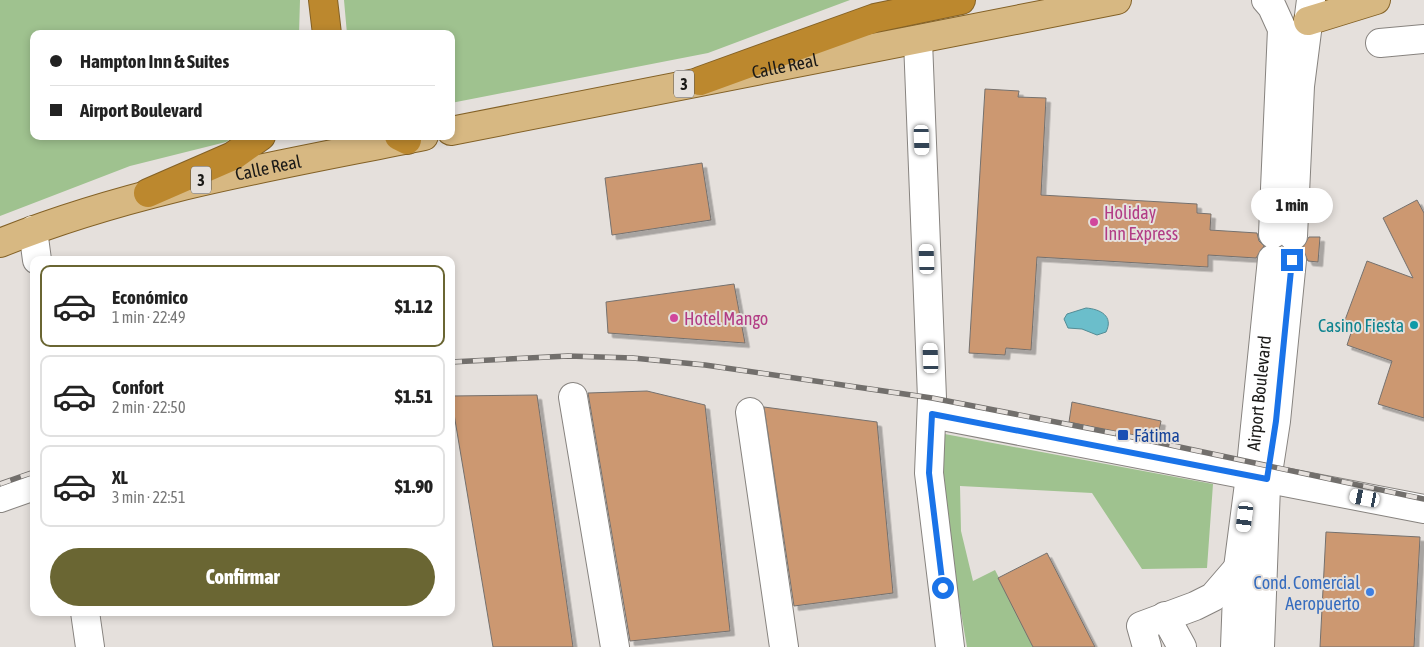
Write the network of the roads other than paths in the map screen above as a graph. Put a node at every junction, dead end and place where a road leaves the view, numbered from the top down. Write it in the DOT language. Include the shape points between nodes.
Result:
graph roads {
  1 [pos="961,0"];
  2 [pos="1118,0"];
  3 [pos="1266,0"];
  4 [pos="1376,0"];
  5 [pos="1309,10"];
  6 [pos="1424,39"];
  7 [pos="918,41"];
  8 [pos="1380,43"];
  9 [pos="700,81"];
  10 [pos="1289,86"];
  11 [pos="455,130"];
  12 [pos="255,140"];
  13 [pos="395,140"];
  14 [pos="148,193"];
  15 [pos="33,230"];
  16 [pos="0,243"];
  17 [pos="36,256"];
  18 [pos="573,396"];
  19 [pos="750,412"];
  20 [pos="932,414"];
  21 [pos="1259,478"];
  22 [pos="30,487"];
  23 [pos="0,498"];
  24 [pos="1424,510"];
  25 [pos="1238,568"];
  26 [pos="86,616"];
  27 [pos="1165,616"];
  28 [pos="946,646"];
  29 [pos="90,647"];
  30 [pos="615,647"];
  31 [pos="784,647"];
  32 [pos="1147,647"];
  33 [pos="1182,647"];
  34 [pos="1235,647"];
  35 [pos="1260,647"];
  1 -- 9 [label="highway" via="874,18"];
  2 -- 7 [label="main road, Calle Real / 3"];
  3 -- 10 [label="street, Airport Boulevard" via="1282,29"];
  4 -- 5 [label="main road"];
  5 -- 10 [label="street, Airport Boulevard"];
  6 -- 8 [label="street"];
  7 -- 9 [label="main road, Calle Real / 3"];
  7 -- 20 [label="street"];
  9 -- 11 [label="main road, Calle Real / 3"];
  10 -- 21 [label="street, Airport Boulevard" via="1276,421"];
  12 -- 14 [label="highway" via="233,156"];
  13 -- 14 [label="main road, Calle Real / 3"];
  14 -- 15 [label="main road, Calle Real / 3"];
  15 -- 16 [label="main road, Calle Real / 3"];
  15 -- 17 [label="street"];
  18 -- 30 [label="street"];
  19 -- 31 [label="street"];
  20 -- 21 [label="street"];
  20 -- 28 [label="street" via="929,473"];
  21 -- 24 [label="street"];
  21 -- 25 [label="street, Airport Boulevard"];
  21 -- 35 [label="street, Airport Boulevard"];
  22 -- 23 [label="street"];
  25 -- 27 [label="street" via="1212,597"];
  25 -- 34 [label="street, Airport Boulevard"];
  26 -- 29 [label="street"];
  27 -- 32 [label="street" via="1141,626"];
  27 -- 33 [label="street"];
}
